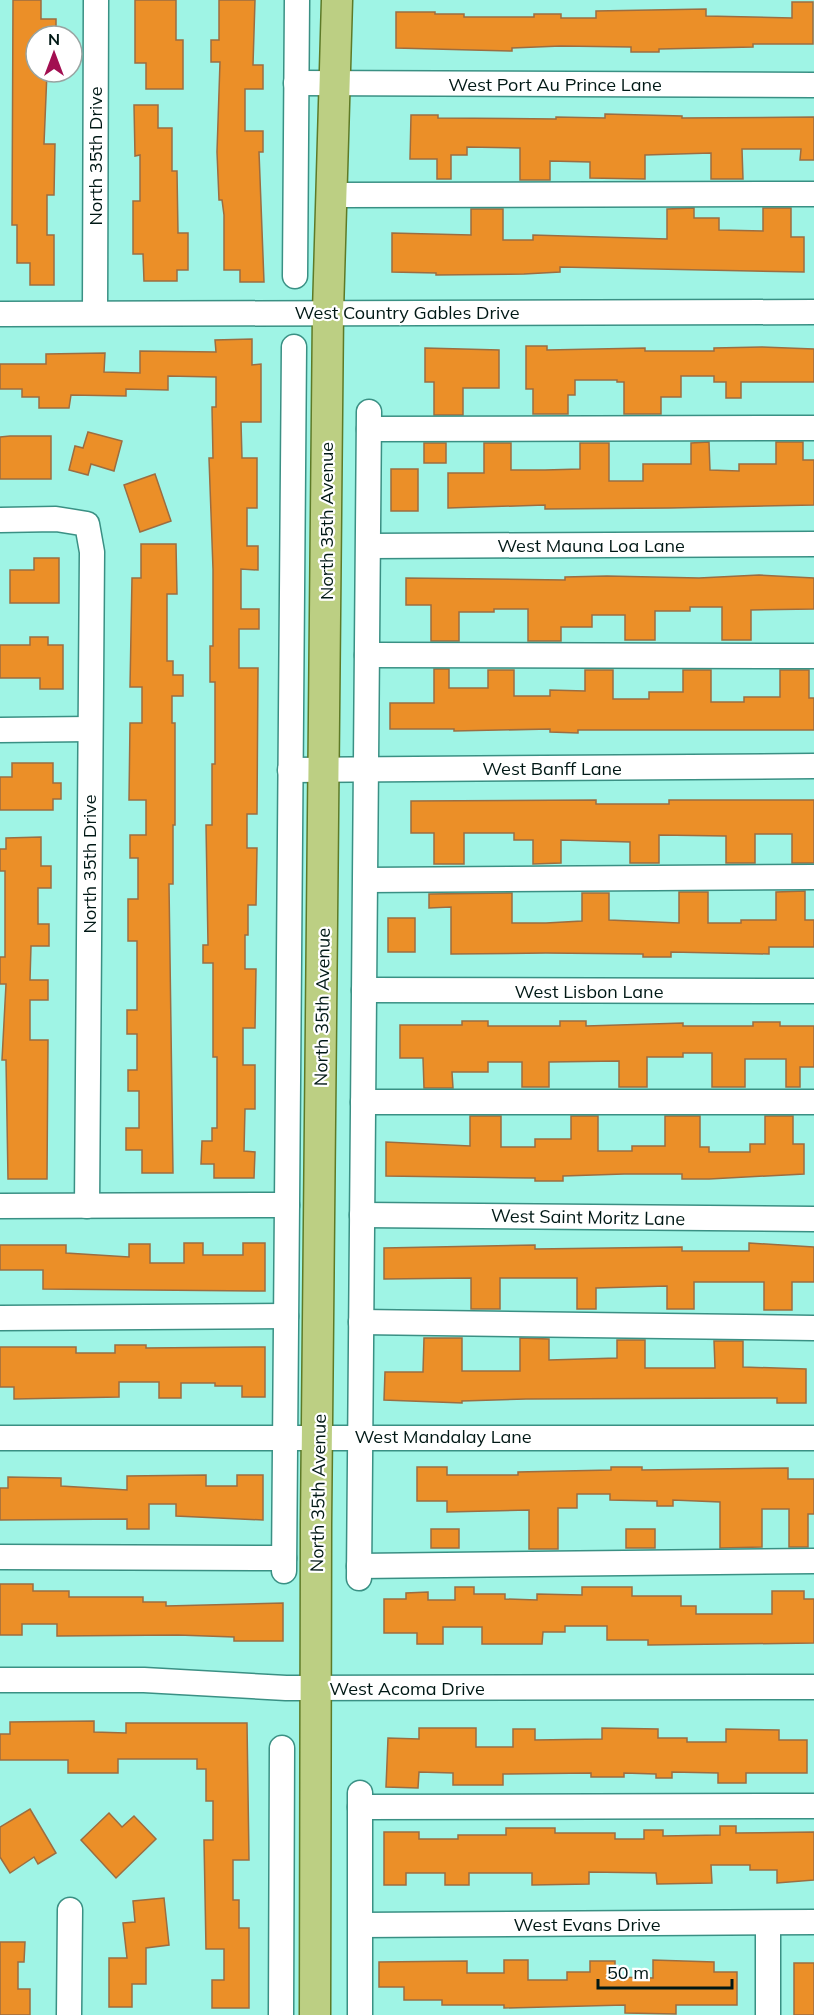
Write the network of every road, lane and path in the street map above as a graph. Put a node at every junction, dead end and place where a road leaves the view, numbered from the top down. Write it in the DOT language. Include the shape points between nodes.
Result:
graph roads {
  1 [pos="96,0"];
  2 [pos="297,0"];
  3 [pos="337,0"];
  4 [pos="296,83"];
  5 [pos="335,84"];
  6 [pos="814,85"];
  7 [pos="814,194"];
  8 [pos="330,195"];
  9 [pos="295,276"];
  10 [pos="94,312"];
  11 [pos="328,312"];
  12 [pos="814,312"];
  13 [pos="0,314"];
  14 [pos="294,347"];
  15 [pos="814,428"];
  16 [pos="0,520"];
  17 [pos="814,544"];
  18 [pos="369,546"];
  19 [pos="367,656"];
  20 [pos="814,656"];
  21 [pos="90,729"];
  22 [pos="0,730"];
  23 [pos="814,766"];
  24 [pos="368,769"];
  25 [pos="290,770"];
  26 [pos="325,770"];
  27 [pos="814,877"];
  28 [pos="366,880"];
  29 [pos="364,990"];
  30 [pos="814,991"];
  31 [pos="363,1102"];
  32 [pos="814,1102"];
  33 [pos="287,1205"];
  34 [pos="0,1206"];
  35 [pos="87,1206"];
  36 [pos="362,1215"];
  37 [pos="814,1219"];
  38 [pos="286,1316"];
  39 [pos="0,1318"];
  40 [pos="361,1322"];
  41 [pos="814,1328"];
  42 [pos="285,1436"];
  43 [pos="318,1436"];
  44 [pos="361,1436"];
  45 [pos="0,1438"];
  46 [pos="814,1438"];
  47 [pos="0,1557"];
  48 [pos="814,1560"];
  49 [pos="0,1680"];
  50 [pos="814,1687"];
  51 [pos="317,1688"];
  52 [pos="282,1748"];
  53 [pos="814,1806"];
  54 [pos="70,1910"];
  55 [pos="814,1922"];
  56 [pos="768,1923"];
  57 [pos="361,1925"];
  58 [pos="69,2015"];
  59 [pos="280,2015"];
  60 [pos="315,2015"];
  61 [pos="360,2015"];
  62 [pos="768,2015"];
  1 -- 10 [label="street, North 35th Drive"];
  2 -- 4 [label="street"];
  3 -- 5 [label="main road, North 35th Avenue"];
  4 -- 5 [label="street, West Port Au Prince Lane"];
  4 -- 9 [label="street"];
  5 -- 6 [label="street, West Port Au Prince Lane"];
  5 -- 8 [label="main road, North 35th Avenue"];
  7 -- 8 [label="street"];
  8 -- 11 [label="main road, North 35th Avenue"];
  10 -- 11 [label="street, West Country Gables Drive"];
  10 -- 13 [label="street, West Country Gables Drive"];
  11 -- 12 [label="street, West Country Gables Drive"];
  11 -- 26 [label="main road, North 35th Avenue"];
  14 -- 25 [label="street, North 35th Avenue"];
  15 -- 18 [label="street" via="369,421"];
  16 -- 21 [label="street, North 35th Drive" via="57,519 87,524 92,552"];
  17 -- 18 [label="street, West Mauna Loa Lane"];
  18 -- 19 [label="street"];
  19 -- 20 [label="street"];
  19 -- 24 [label="street"];
  21 -- 22 [label="street"];
  21 -- 35 [label="street, North 35th Drive"];
  23 -- 24 [label="street, West Banff Lane"];
  24 -- 26 [label="street, West Banff Lane"];
  24 -- 28 [label="street"];
  25 -- 26 [label="street, West Banff Lane"];
  25 -- 33 [label="street, North 35th Avenue"];
  26 -- 43 [label="main road, North 35th Avenue"];
  27 -- 28 [label="street"];
  28 -- 29 [label="street"];
  29 -- 30 [label="street, West Lisbon Lane"];
  29 -- 31 [label="street"];
  31 -- 32 [label="street"];
  31 -- 36 [label="street"];
  33 -- 35 [label="street"];
  33 -- 38 [label="street, North 35th Avenue"];
  34 -- 35 [label="street"];
  36 -- 37 [label="street, West Saint Moritz Lane"];
  36 -- 40 [label="street"];
  38 -- 39 [label="street"];
  38 -- 42 [label="street, North 35th Avenue"];
  40 -- 41 [label="street"];
  40 -- 44 [label="street"];
  42 -- 43 [label="street, West Mandalay Lane"];
  42 -- 45 [label="street, West Mandalay Lane"];
  42 -- 47 [label="street, North 35th Avenue" via="284,1564"];
  43 -- 44 [label="street, West Mandalay Lane"];
  43 -- 51 [label="main road, North 35th Avenue"];
  44 -- 46 [label="street, West Mandalay Lane"];
  44 -- 48 [label="street" via="359,1572"];
  49 -- 51 [label="street, West Acoma Drive" via="144,1680"];
  50 -- 51 [label="street, West Acoma Drive"];
  51 -- 60 [label="main road, North 35th Avenue"];
  52 -- 59 [label="street"];
  53 -- 57 [label="street" via="360,1800"];
  54 -- 58 [label="street"];
  55 -- 56 [label="street, West Evans Drive"];
  56 -- 57 [label="street, West Evans Drive"];
  56 -- 62 [label="street"];
  57 -- 61 [label="street"];
}
